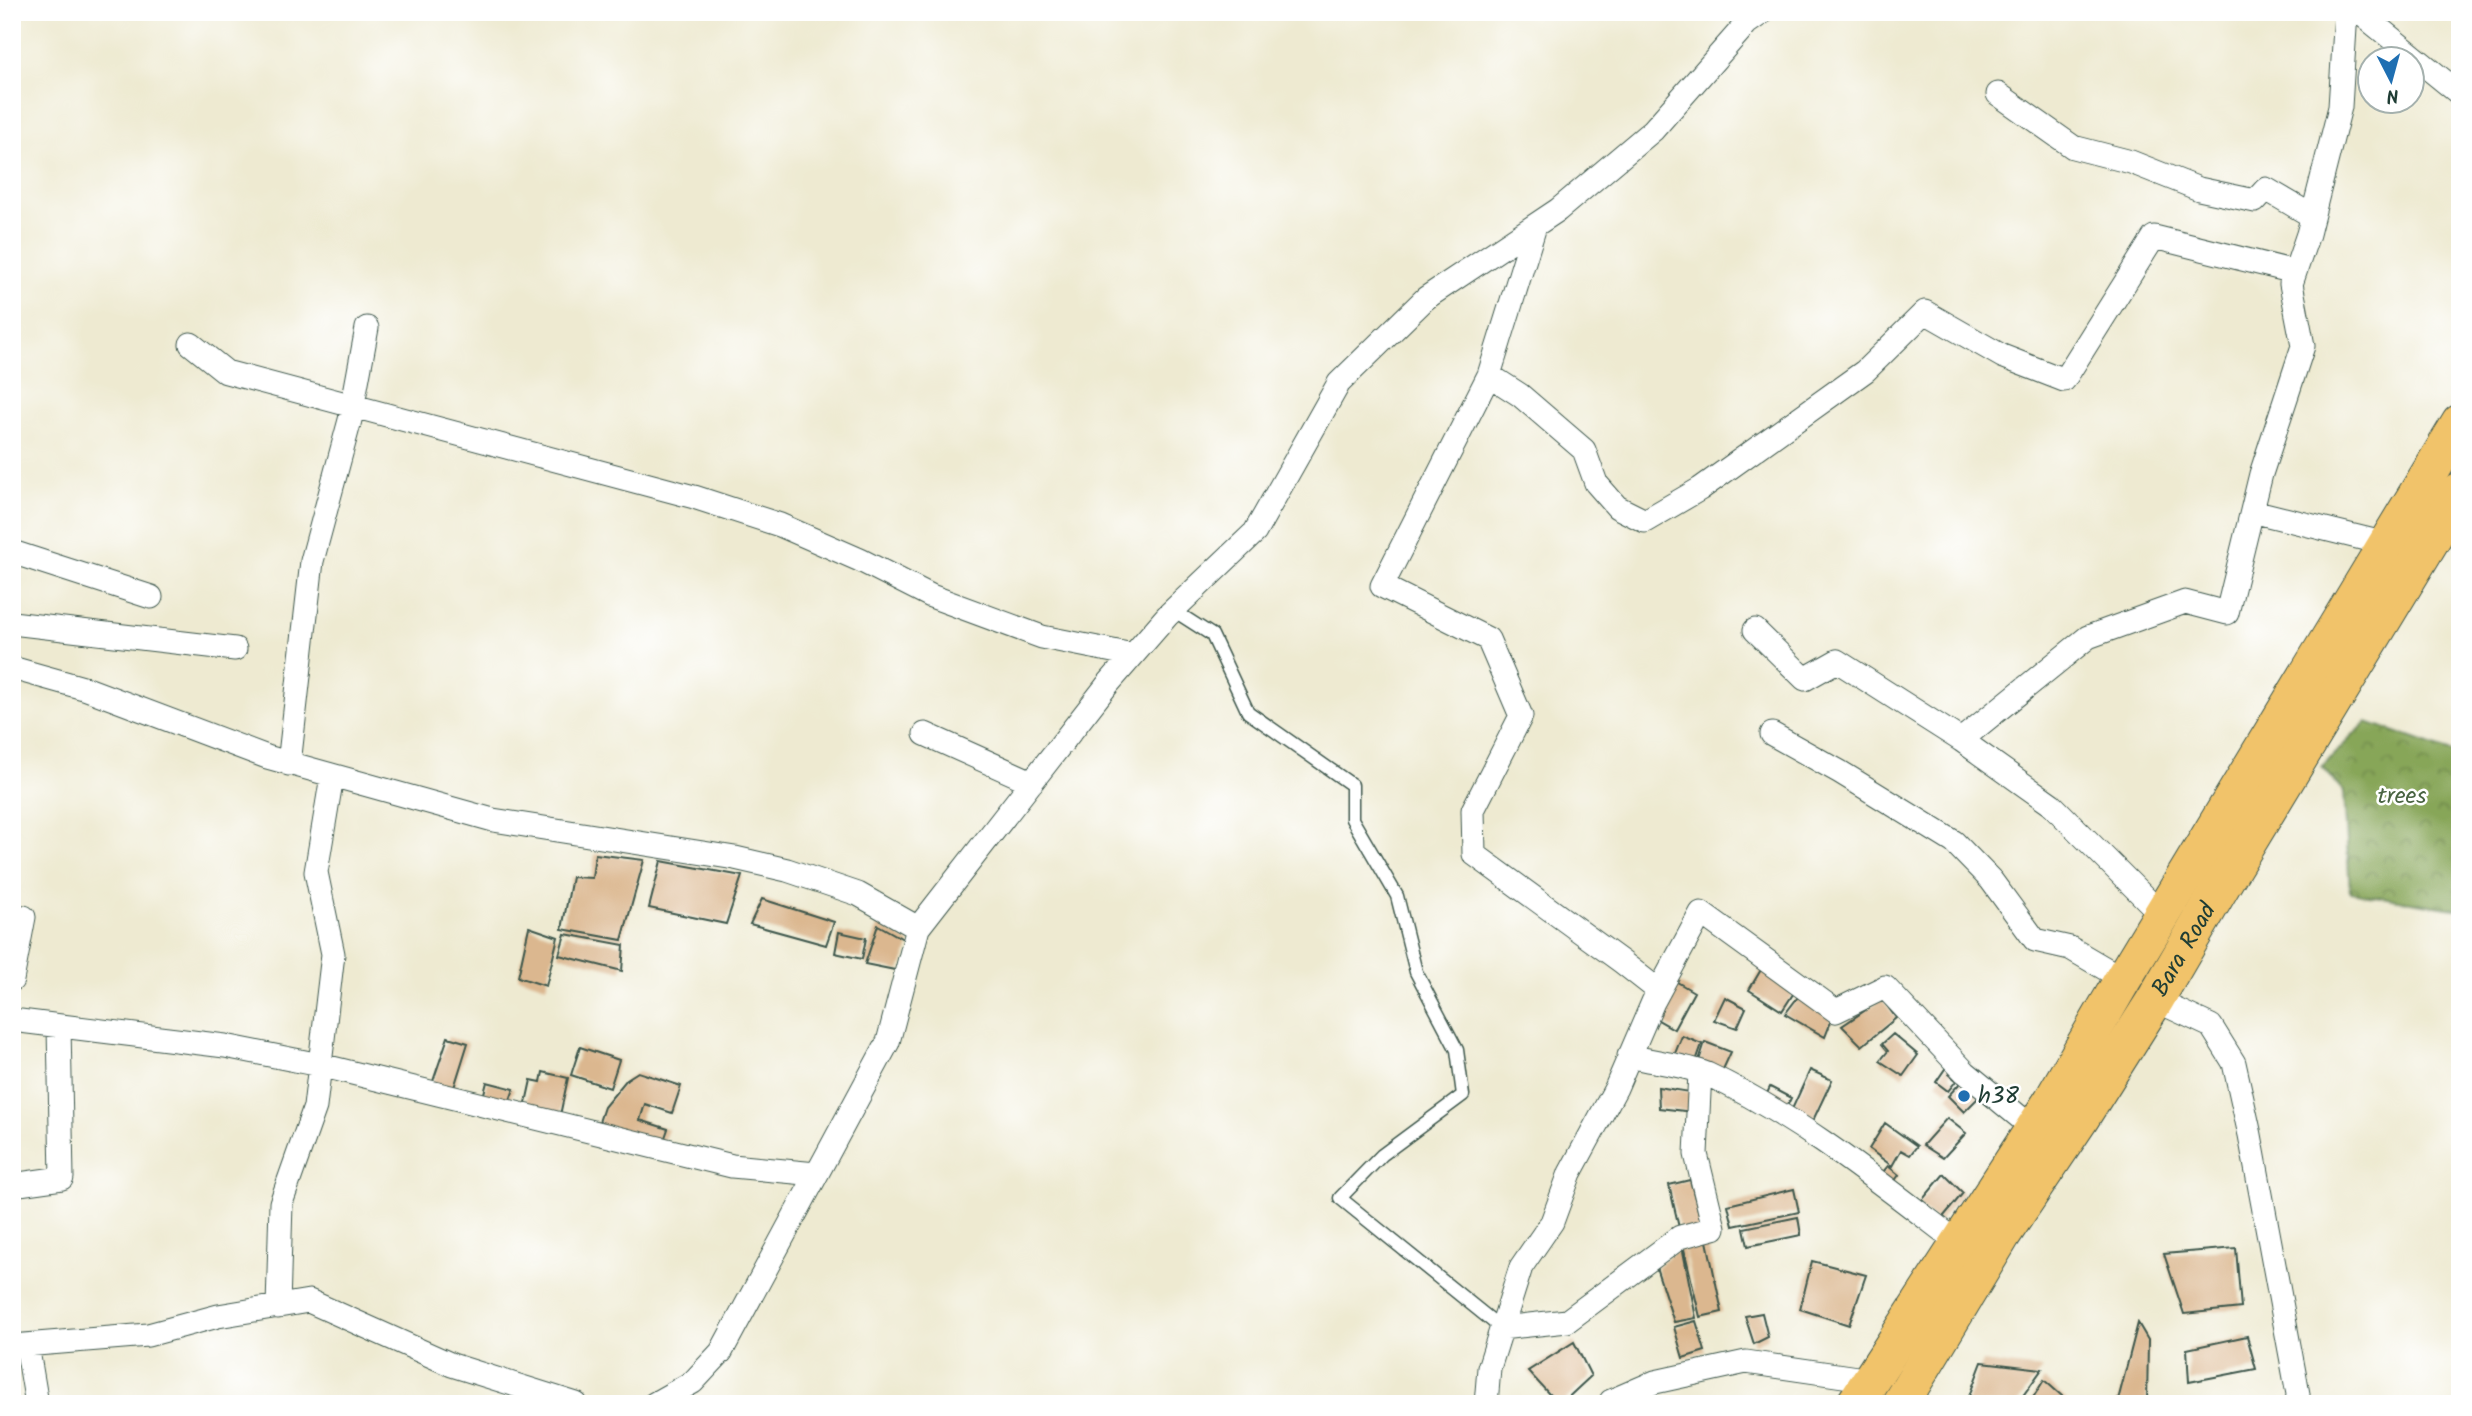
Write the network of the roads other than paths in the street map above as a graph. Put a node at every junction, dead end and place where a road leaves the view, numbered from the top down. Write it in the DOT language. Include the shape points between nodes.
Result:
graph roads {
  1 [pos="1763,12"];
  2 [pos="2346,12"];
  3 [pos="2359,12"];
  4 [pos="1998,94"];
  5 [pos="2460,94"];
  6 [pos="2312,216"];
  7 [pos="1535,226"];
  8 [pos="2295,272"];
  9 [pos="367,328"];
  10 [pos="191,344"];
  11 [pos="1489,375"];
  12 [pos="352,407"];
  13 [pos="2460,423"];
  14 [pos="2460,492"];
  15 [pos="2252,511"];
  16 [pos="2386,544"];
  17 [pos="12,552"];
  18 [pos="150,597"];
  19 [pos="1173,610"];
  20 [pos="12,623"];
  21 [pos="1755,630"];
  22 [pos="235,649"];
  23 [pos="1133,655"];
  24 [pos="12,668"];
  25 [pos="925,734"];
  26 [pos="1772,734"];
  27 [pos="1961,740"];
  28 [pos="289,764"];
  29 [pos="332,776"];
  30 [pos="1032,782"];
  31 [pos="12,915"];
  32 [pos="2162,915"];
  33 [pos="918,928"];
  34 [pos="2123,979"];
  35 [pos="12,981"];
  36 [pos="1659,991"];
  37 [pos="2155,1000"];
  38 [pos="12,1020"];
  39 [pos="59,1027"];
  40 [pos="1629,1056"];
  41 [pos="320,1065"];
  42 [pos="1700,1072"];
  43 [pos="2034,1129"];
  44 [pos="816,1174"];
  45 [pos="12,1185"];
  46 [pos="1960,1244"];
  47 [pos="278,1307"];
  48 [pos="1501,1328"];
  49 [pos="20,1345"];
  50 [pos="1863,1392"];
  51 [pos="685,1395"];
  52 [pos="1611,1401"];
  53 [pos="37,1404"];
  54 [pos="576,1404"];
  55 [pos="654,1404"];
  56 [pos="1486,1404"];
  57 [pos="1900,1404"];
  58 [pos="2297,1404"];
  1 -- 7 [label="street" via="1747,23 1653,130"];
  2 -- 6 [label="street" via="2340,107"];
  3 -- 5 [label="street"];
  4 -- 6 [label="street" via="2073,147 2132,162 2199,189 2255,201 2266,188"];
  6 -- 8 [label="street"];
  7 -- 11 [label="street"];
  7 -- 19 [label="street" via="1426,298 1339,383 1255,531"];
  8 -- 11 [label="street" via="2154,237 2064,380 2001,356 1925,312 1865,371 1700,489 1645,521 1617,507 1596,483 1584,450"];
  8 -- 15 [label="street" via="2291,284 2303,346"];
  9 -- 12 [label="street"];
  10 -- 12 [label="street" via="226,372"];
  11 -- 36 [label="street" via="1382,586 1488,639 1521,716 1473,810 1474,854"];
  12 -- 23 [label="street" via="694,497 780,525 932,596 1042,637"];
  12 -- 28 [label="street" via="312,561"];
  13 -- 16 [label="main road"];
  14 -- 37 [label="main road, Bara Road"];
  15 -- 16 [label="street"];
  15 -- 27 [label="street" via="2227,613 2185,602 2088,637"];
  16 -- 32 [label="main road"];
  17 -- 18 [label="street"];
  19 -- 23 [label="street"];
  19 -- 48 [label="lane" via="1212,635 1248,712 1352,785 1352,819 1397,896 1416,972 1457,1050 1463,1095 1382,1155 1339,1198"];
  20 -- 22 [label="street"];
  21 -- 27 [label="street" via="1805,679 1837,661"];
  23 -- 30 [label="street"];
  24 -- 28 [label="street" via="87,689"];
  25 -- 30 [label="street"];
  26 -- 34 [label="street" via="1954,842 1992,880 2035,940 2070,948"];
  27 -- 32 [label="street" via="2050,804"];
  28 -- 29 [label="street"];
  29 -- 33 [label="street" via="493,820 788,870 858,894"];
  29 -- 41 [label="street" via="316,872 333,954"];
  30 -- 33 [label="street"];
  31 -- 35 [label="street" via="24,917"];
  32 -- 34 [label="main road"];
  33 -- 44 [label="street" via="888,1042"];
  34 -- 37 [label="main road"];
  34 -- 43 [label="main road"];
  36 -- 40 [label="street"];
  36 -- 43 [label="street" via="1701,913 1836,1011 1885,987 1965,1072"];
  37 -- 57 [label="main road, Bara Road" via="2002,1235"];
  37 -- 58 [label="street" via="2211,1026 2234,1063"];
  38 -- 39 [label="street"];
  39 -- 41 [label="street" via="225,1046"];
  39 -- 45 [label="street" via="62,1178"];
  40 -- 42 [label="street"];
  40 -- 48 [label="street" via="1570,1173 1552,1222 1521,1267"];
  41 -- 44 [label="street" via="732,1166"];
  41 -- 47 [label="street" via="315,1107 281,1203"];
  42 -- 46 [label="street" via="1772,1110 1858,1166"];
  42 -- 48 [label="street" via="1696,1154 1714,1228 1680,1237 1567,1321"];
  43 -- 46 [label="main road"];
  44 -- 51 [label="street" via="721,1352"];
  46 -- 50 [label="main road"];
  47 -- 49 [label="street" via="218,1316 148,1335"];
  47 -- 54 [label="street" via="309,1301 452,1365"];
  48 -- 56 [label="street" via="1489,1368"];
  49 -- 53 [label="street"];
  50 -- 52 [label="street" via="1746,1362 1655,1382"];
  51 -- 55 [label="street"];
}
